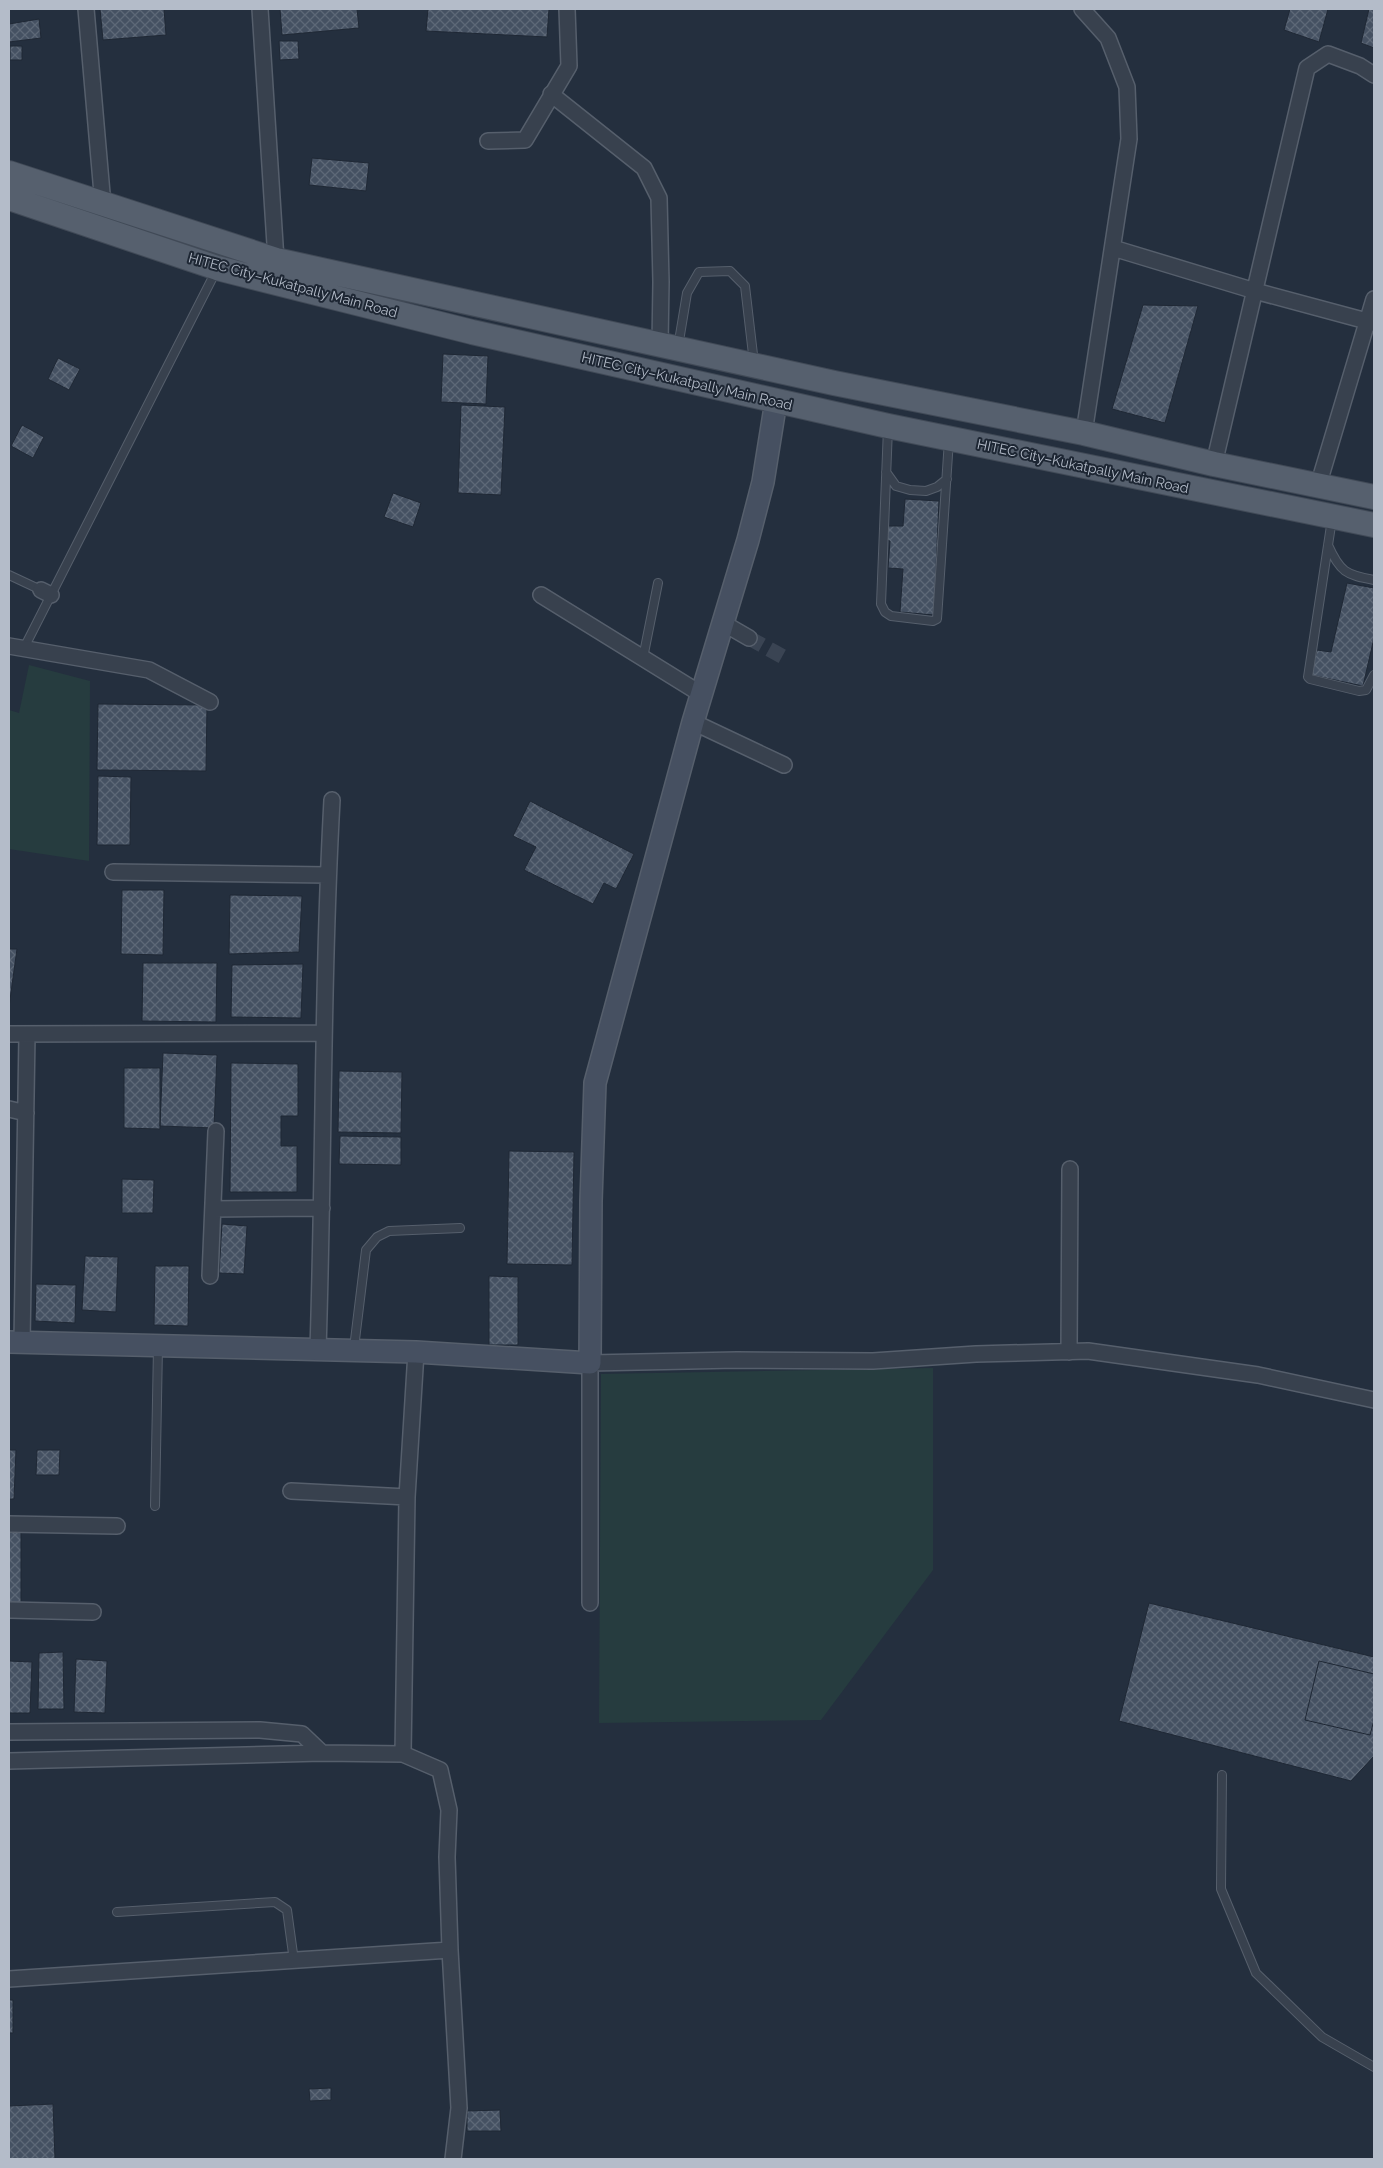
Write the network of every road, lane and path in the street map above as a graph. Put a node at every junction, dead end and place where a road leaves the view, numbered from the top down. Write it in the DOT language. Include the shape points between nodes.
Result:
graph roads {
  1 [pos="86,9"];
  2 [pos="260,9"];
  3 [pos="567,9"];
  4 [pos="1082,9"];
  5 [pos="1374,75"];
  6 [pos="552,94"];
  7 [pos="488,141"];
  8 [pos="9,173"];
  9 [pos="10,202"];
  10 [pos="103,205"];
  11 [pos="1113,248"];
  12 [pos="276,260"];
  13 [pos="218,268"];
  14 [pos="1255,291"];
  15 [pos="1374,299"];
  16 [pos="1371,322"];
  17 [pos="669,347"];
  18 [pos="754,366"];
  19 [pos="776,401"];
  20 [pos="888,426"];
  21 [pos="1084,433"];
  22 [pos="949,438"];
  23 [pos="1214,464"];
  24 [pos="886,472"];
  25 [pos="947,479"];
  26 [pos="1318,486"];
  27 [pos="1374,497"];
  28 [pos="1333,517"];
  29 [pos="1374,525"];
  30 [pos="1328,545"];
  31 [pos="9,575"];
  32 [pos="1374,580"];
  33 [pos="658,583"];
  34 [pos="46,593"];
  35 [pos="542,595"];
  36 [pos="723,623"];
  37 [pos="749,638"];
  38 [pos="16,647"];
  39 [pos="643,658"];
  40 [pos="1374,675"];
  41 [pos="701,694"];
  42 [pos="210,702"];
  43 [pos="693,722"];
  44 [pos="784,765"];
  45 [pos="332,800"];
  46 [pos="113,872"];
  47 [pos="328,875"];
  48 [pos="323,1033"];
  49 [pos="9,1034"];
  50 [pos="27,1035"];
  51 [pos="9,1109"];
  52 [pos="26,1113"];
  53 [pos="216,1131"];
  54 [pos="1070,1169"];
  55 [pos="322,1208"];
  56 [pos="213,1209"];
  57 [pos="460,1228"];
  58 [pos="210,1276"];
  59 [pos="15,1342"];
  60 [pos="158,1346"];
  61 [pos="318,1349"];
  62 [pos="354,1350"];
  63 [pos="416,1352"];
  64 [pos="1069,1352"];
  65 [pos="590,1363"];
  66 [pos="1374,1400"];
  67 [pos="291,1491"];
  68 [pos="406,1497"];
  69 [pos="155,1506"];
  70 [pos="9,1524"];
  71 [pos="117,1526"];
  72 [pos="590,1604"];
  73 [pos="9,1610"];
  74 [pos="92,1612"];
  75 [pos="9,1732"];
  76 [pos="322,1753"];
  77 [pos="403,1754"];
  78 [pos="9,1761"];
  79 [pos="1222,1774"];
  80 [pos="117,1912"];
  81 [pos="450,1950"];
  82 [pos="294,1961"];
  83 [pos="9,1979"];
  84 [pos="1374,2067"];
  85 [pos="453,2159"];
  1 -- 10 [label="street"];
  2 -- 12 [label="street"];
  3 -- 6 [label="street" via="569,66"];
  4 -- 11 [label="street" via="1108,38 1126,88 1129,139"];
  5 -- 14 [label="street" via="1328,54 1307,68"];
  6 -- 7 [label="street" via="525,140"];
  6 -- 17 [label="street" via="644,168 659,198 661,282"];
  8 -- 10 [label="main road, HITEC City–Kukatpally Main Road"];
  9 -- 13 [label="main road, HITEC City–Kukatpally Main Road"];
  10 -- 12 [label="main road, HITEC City–Kukatpally Main Road"];
  11 -- 14 [label="street"];
  11 -- 21 [label="street"];
  12 -- 17 [label="main road, HITEC City–Kukatpally Main Road"];
  13 -- 19 [label="main road, HITEC City–Kukatpally Main Road" via="472,332"];
  13 -- 34 [label="lane"];
  14 -- 16 [label="street"];
  14 -- 23 [label="street"];
  15 -- 16 [label="street"];
  16 -- 26 [label="street"];
  17 -- 18 [label="main road, HITEC City–Kukatpally Main Road"];
  17 -- 18 [label="lane" via="687,293 699,272 730,270 746,286"];
  18 -- 21 [label="main road, HITEC City–Kukatpally Main Road"];
  19 -- 20 [label="main road, HITEC City–Kukatpally Main Road"];
  19 -- 36 [label="street" via="763,482"];
  20 -- 22 [label="main road, HITEC City–Kukatpally Main Road"];
  20 -- 24 [label="lane"];
  21 -- 23 [label="main road, HITEC City–Kukatpally Main Road"];
  22 -- 25 [label="lane"];
  22 -- 28 [label="main road, HITEC City–Kukatpally Main Road"];
  23 -- 26 [label="main road, HITEC City–Kukatpally Main Road"];
  24 -- 25 [label="lane" via="896,486 910,490 932,489"];
  24 -- 25 [label="lane" via="881,604 891,616 933,621 939,612"];
  26 -- 27 [label="main road, HITEC City–Kukatpally Main Road"];
  28 -- 29 [label="main road, HITEC City–Kukatpally Main Road"];
  28 -- 30 [label="lane"];
  30 -- 32 [label="lane" via="1337,564 1352,576"];
  30 -- 40 [label="lane" via="1308,676 1359,691 1366,690"];
  31 -- 34 [label="lane"];
  33 -- 39 [label="lane"];
  34 -- 38 [label="lane"];
  35 -- 39 [label="street"];
  36 -- 37 [label="street"];
  36 -- 41 [label="street"];
  38 -- 42 [label="street" via="148,670"];
  39 -- 41 [label="street"];
  41 -- 43 [label="street"];
  43 -- 44 [label="street"];
  43 -- 65 [label="street" via="595,1083"];
  45 -- 47 [label="street"];
  46 -- 47 [label="street"];
  47 -- 48 [label="street"];
  48 -- 50 [label="street"];
  48 -- 55 [label="street"];
  49 -- 50 [label="street"];
  50 -- 52 [label="street"];
  51 -- 52 [label="street"];
  52 -- 59 [label="street"];
  53 -- 56 [label="street"];
  54 -- 64 [label="street"];
  55 -- 56 [label="street"];
  55 -- 61 [label="street"];
  56 -- 58 [label="street"];
  57 -- 62 [label="lane" via="388,1230 377,1237 366,1250"];
  59 -- 60 [label="street"];
  60 -- 61 [label="street"];
  60 -- 69 [label="lane"];
  61 -- 62 [label="street"];
  62 -- 63 [label="street"];
  63 -- 65 [label="street"];
  63 -- 68 [label="street"];
  64 -- 65 [label="street" via="873,1361"];
  64 -- 66 [label="street" via="1088,1351 1258,1375"];
  65 -- 72 [label="street"];
  67 -- 68 [label="street"];
  68 -- 77 [label="street"];
  70 -- 71 [label="street"];
  73 -- 74 [label="street"];
  75 -- 76 [label="street" via="260,1730 302,1734"];
  76 -- 77 [label="street"];
  76 -- 78 [label="street"];
  77 -- 81 [label="street" via="440,1770 448,1810"];
  79 -- 84 [label="lane" via="1221,1889 1256,1973 1322,2037"];
  80 -- 82 [label="lane" via="275,1902 287,1910"];
  81 -- 82 [label="street"];
  81 -- 85 [label="street" via="459,2108"];
  82 -- 83 [label="street"];
}
